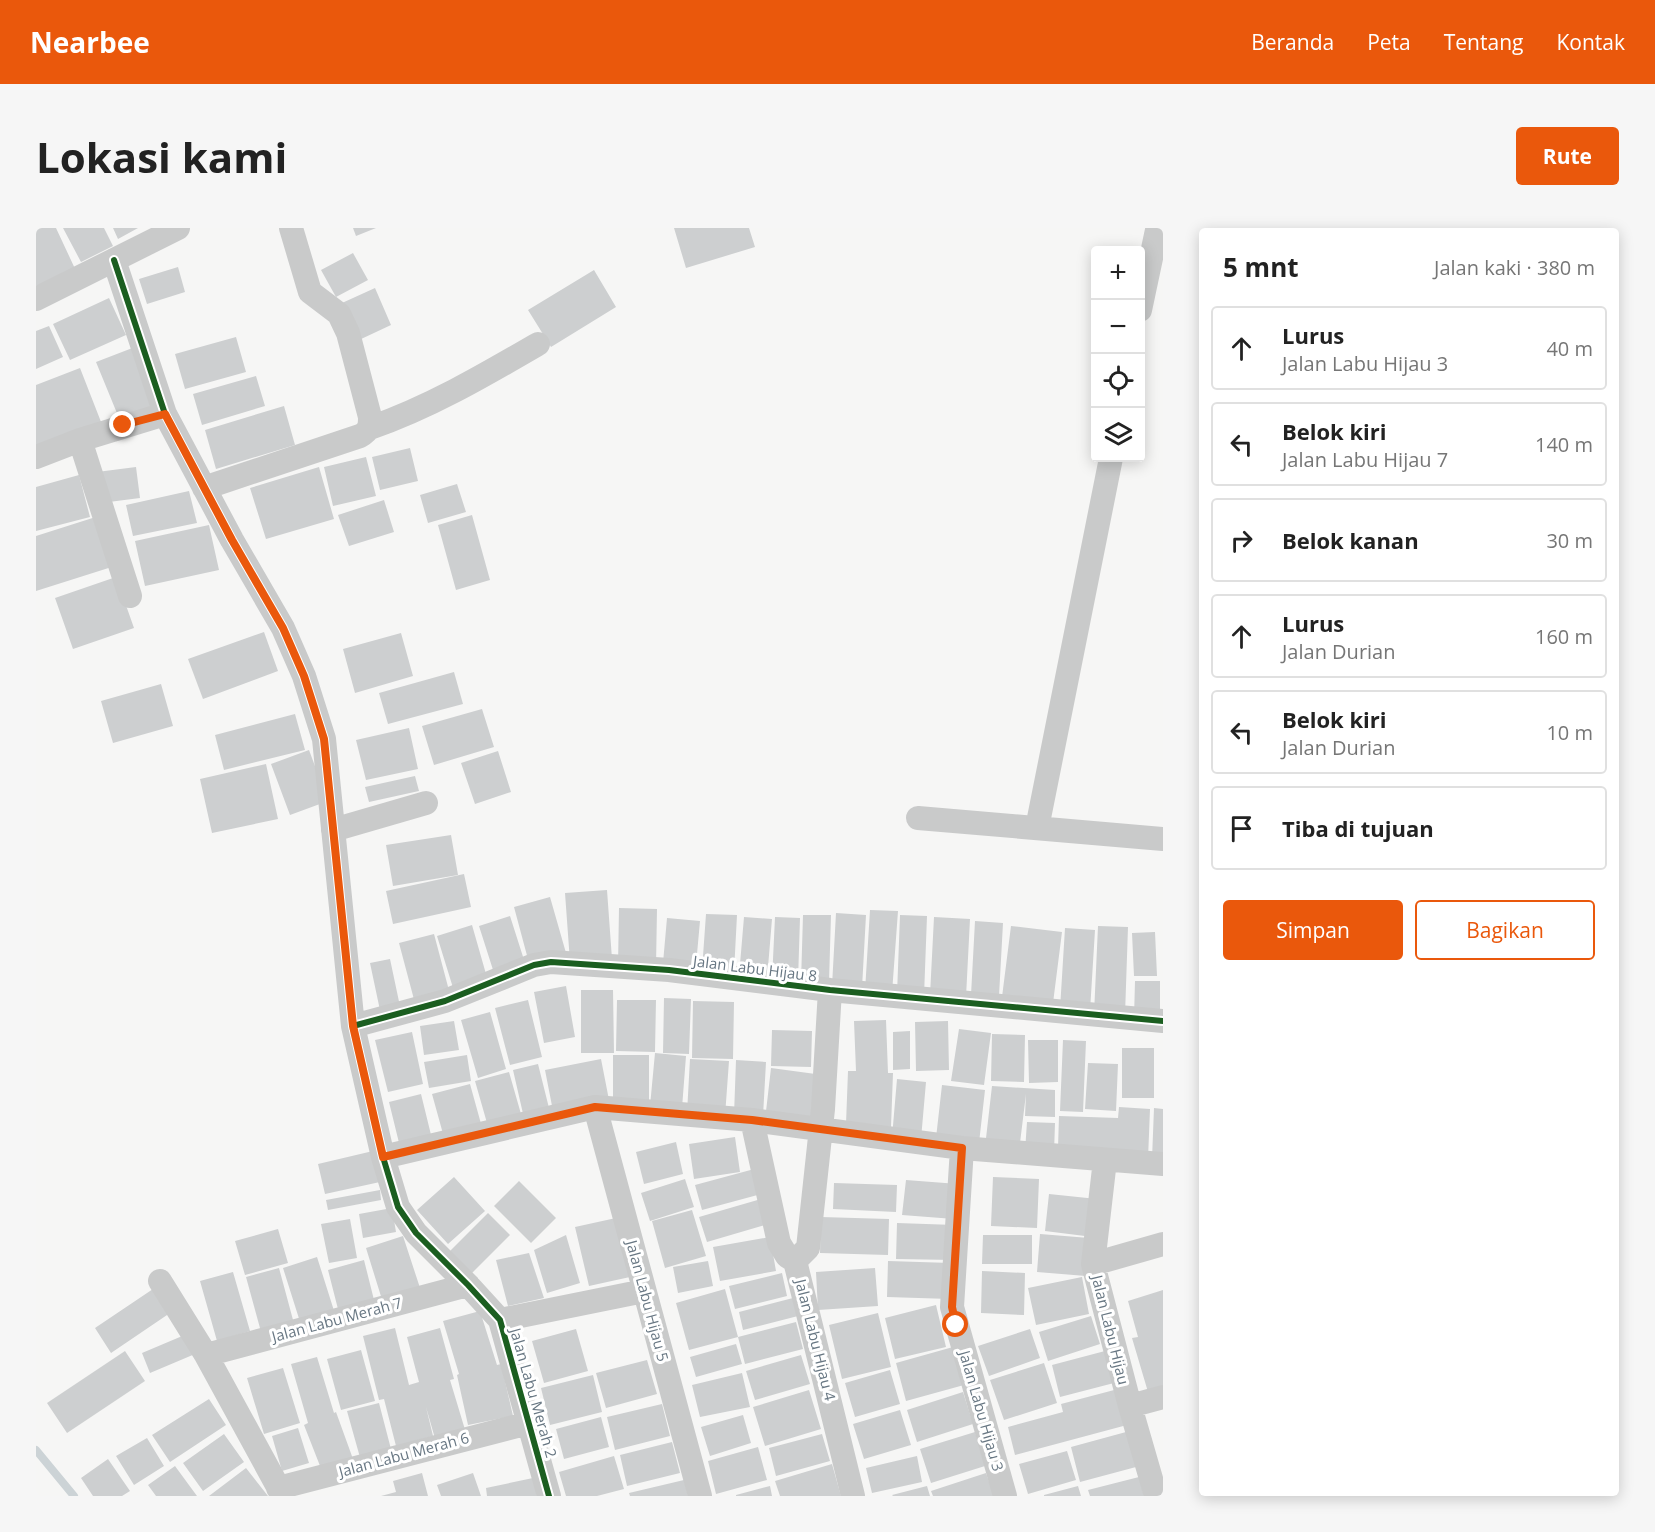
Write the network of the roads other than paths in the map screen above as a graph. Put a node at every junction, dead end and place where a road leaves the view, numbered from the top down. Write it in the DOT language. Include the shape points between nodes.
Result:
graph roads {
  1 [pos="178,228"];
  2 [pos="291,228"];
  3 [pos="1163,231"];
  4 [pos="114,260"];
  5 [pos="36,299"];
  6 [pos="1142,300"];
  7 [pos="538,344"];
  8 [pos="165,414"];
  9 [pos="370,428"];
  10 [pos="80,440"];
  11 [pos="36,457"];
  12 [pos="1110,462"];
  13 [pos="204,488"];
  14 [pos="130,596"];
  15 [pos="426,803"];
  16 [pos="918,818"];
  17 [pos="1036,828"];
  18 [pos="333,830"];
  19 [pos="1163,839"];
  20 [pos="830,990"];
  21 [pos="1163,1021"];
  22 [pos="353,1026"];
  23 [pos="595,1107"];
  24 [pos="752,1120"];
  25 [pos="820,1129"];
  26 [pos="962,1148"];
  27 [pos="383,1157"];
  28 [pos="1105,1160"];
  29 [pos="1163,1164"];
  30 [pos="1163,1244"];
  31 [pos="795,1261"];
  32 [pos="1093,1264"];
  33 [pos="160,1281"];
  34 [pos="468,1285"];
  35 [pos="644,1291"];
  36 [pos="500,1320"];
  37 [pos="206,1356"];
  38 [pos="1163,1397"];
  39 [pos="1130,1406"];
  40 [pos="529,1423"];
  41 [pos="281,1492"];
  42 [pos="549,1496"];
  43 [pos="700,1496"];
  44 [pos="853,1496"];
  45 [pos="1005,1496"];
  46 [pos="1156,1496"];
  1 -- 4 [label="street"];
  2 -- 9 [label="street" via="309,292 339,314 348,333"];
  3 -- 6 [label="street" via="1157,230"];
  4 -- 5 [label="street"];
  4 -- 8 [label="street, Jalan Labu Merah 2"];
  7 -- 9 [label="street" via="465,387"];
  8 -- 10 [label="street"];
  8 -- 13 [label="street, Jalan Labu Merah 2"];
  9 -- 13 [label="street" via="360,435"];
  10 -- 11 [label="street"];
  10 -- 14 [label="street"];
  12 -- 17 [label="street"];
  13 -- 18 [label="street, Jalan Labu Merah 2" via="283,628 304,676 324,739"];
  15 -- 18 [label="street"];
  16 -- 17 [label="street"];
  17 -- 19 [label="street"];
  18 -- 22 [label="street, Jalan Labu Merah 2"];
  20 -- 21 [label="street, Jalan Labu Hijau 8"];
  20 -- 22 [label="street, Jalan Labu Hijau 8" via="669,970 551,962 534,965 445,1001"];
  20 -- 25 [label="street"];
  22 -- 27 [label="street, Jalan Labu Merah 2"];
  23 -- 24 [label="street"];
  23 -- 27 [label="street"];
  23 -- 35 [label="street, Jalan Labu Hijau 5"];
  24 -- 25 [label="street"];
  24 -- 31 [label="street, Jalan Labu Hijau 4" via="779,1243"];
  25 -- 26 [label="street"];
  25 -- 31 [label="street" via="808,1248"];
  26 -- 28 [label="street"];
  26 -- 45 [label="street, Jalan Labu Hijau 3" via="952,1307"];
  27 -- 34 [label="street, Jalan Labu Merah 2" via="398,1207 407,1221"];
  28 -- 29 [label="street"];
  28 -- 32 [label="street, Jalan Labu Hijau"];
  30 -- 32 [label="street"];
  31 -- 44 [label="street, Jalan Labu Hijau 4"];
  32 -- 39 [label="street, Jalan Labu Hijau"];
  33 -- 37 [label="street"];
  34 -- 36 [label="street, Jalan Labu Merah 2"];
  34 -- 37 [label="street, Jalan Labu Merah 7"];
  35 -- 36 [label="street"];
  35 -- 43 [label="street, Jalan Labu Hijau 5"];
  36 -- 40 [label="street, Jalan Labu Merah 2"];
  37 -- 41 [label="street"];
  38 -- 39 [label="street"];
  39 -- 46 [label="street, Jalan Labu Hijau"];
  40 -- 41 [label="street, Jalan Labu Merah 6"];
  40 -- 42 [label="street, Jalan Labu Merah 2"];
}
